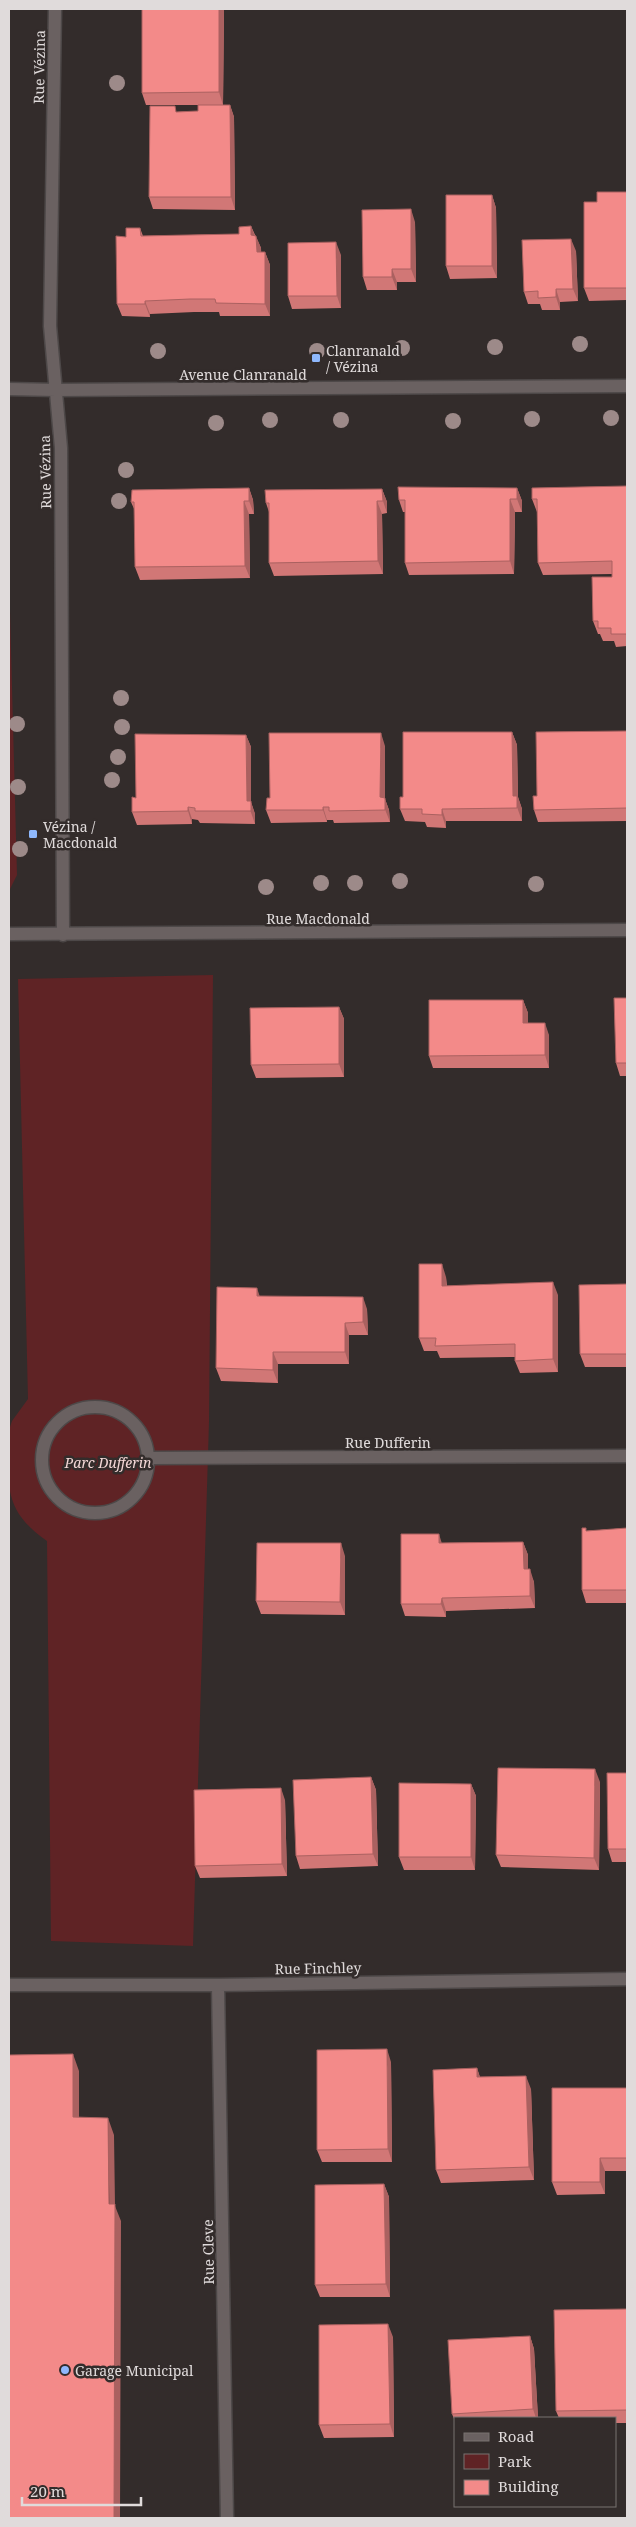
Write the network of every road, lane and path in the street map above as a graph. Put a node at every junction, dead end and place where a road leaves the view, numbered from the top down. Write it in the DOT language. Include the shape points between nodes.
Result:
graph roads {
  1 [pos="54,9"];
  2 [pos="627,386"];
  3 [pos="9,389"];
  4 [pos="56,390"];
  5 [pos="627,930"];
  6 [pos="9,934"];
  7 [pos="63,935"];
  8 [pos="627,1456"];
  9 [pos="149,1458"];
  10 [pos="627,1979"];
  11 [pos="9,1985"];
  12 [pos="218,1985"];
  13 [pos="227,2518"];
  1 -- 4 [label="street, Rue Vézina" via="50,326"];
  2 -- 4 [label="street, Avenue Clanranald"];
  3 -- 4 [label="street, Avenue Clanranald"];
  4 -- 7 [label="street, Rue Vézina" via="61,448"];
  5 -- 7 [label="street, Rue Macdonald"];
  6 -- 7 [label="street, Rue Macdonald"];
  8 -- 9 [label="street, Rue Dufferin"];
  9 -- 9 [label="street" via="143,1436 131,1420 116,1411 97,1406 79,1409 62,1417 49,1431 42,1448 41,1467 46,1483 56,1497 69,1507 101,1514 118,1509 132,1499 142,1486"];
  10 -- 12 [label="street, Rue Finchley"];
  11 -- 12 [label="street, Rue Finchley"];
  12 -- 13 [label="street, Rue Cleve"];
}
